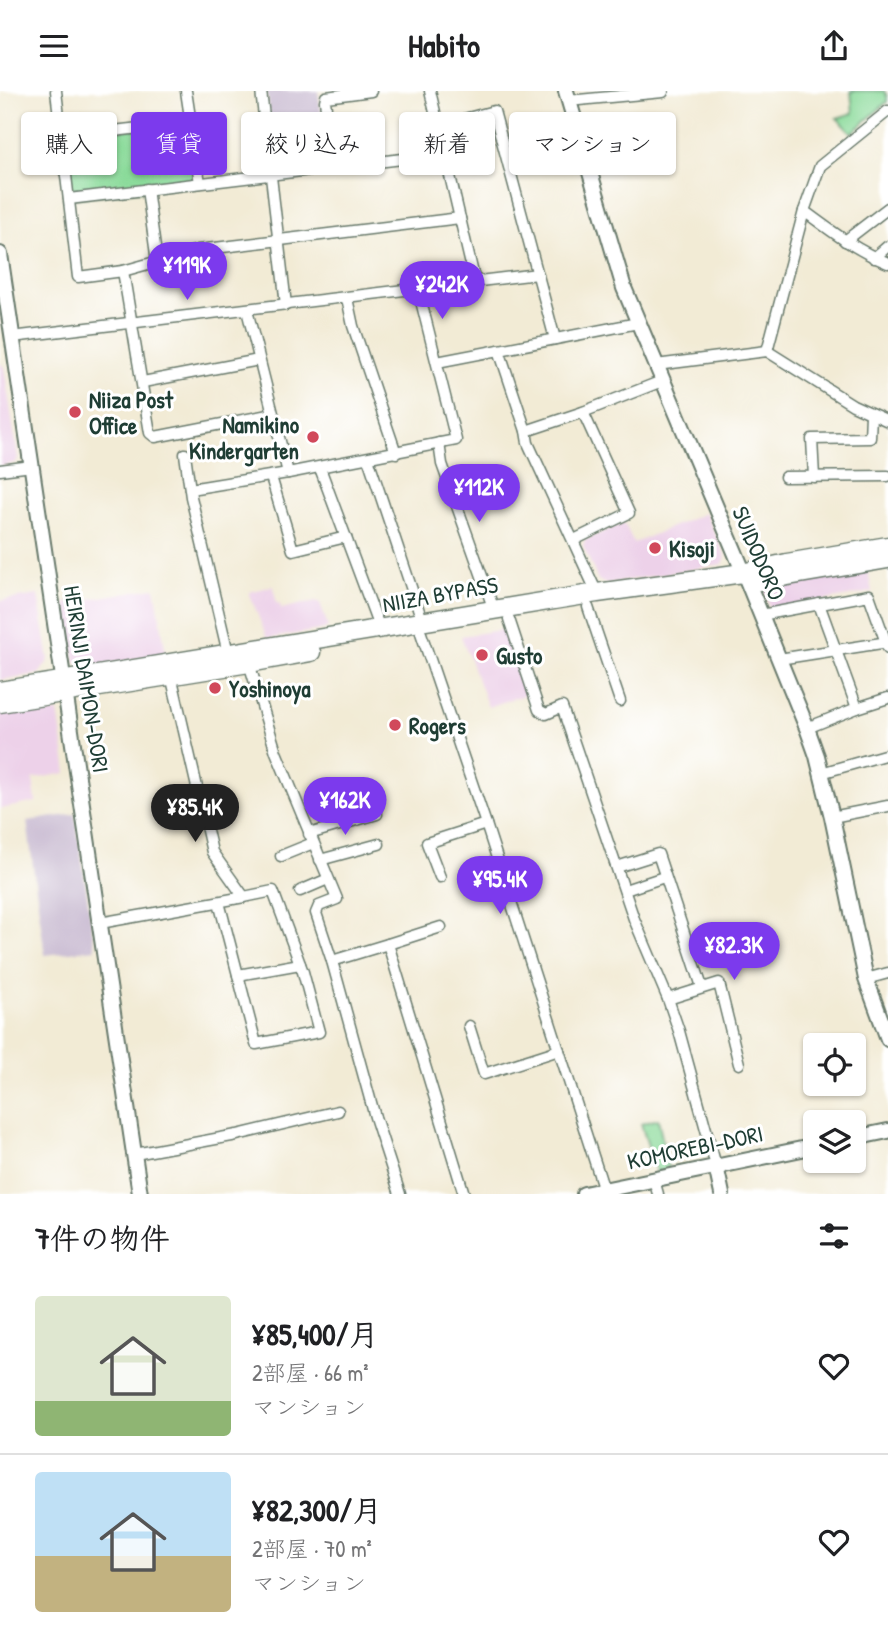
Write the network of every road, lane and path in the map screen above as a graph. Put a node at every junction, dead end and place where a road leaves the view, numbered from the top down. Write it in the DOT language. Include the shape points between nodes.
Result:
graph roads {
  1 [pos="56,91"];
  2 [pos="186,91"];
  3 [pos="261,91"];
  4 [pos="372,91"];
  5 [pos="430,91"];
  6 [pos="663,92"];
  7 [pos="567,96"];
  8 [pos="888,111"];
  9 [pos="59,112"];
  10 [pos="189,112"];
  11 [pos="264,112"];
  12 [pos="326,112"];
  13 [pos="435,112"];
  14 [pos="495,115"];
  15 [pos="66,175"];
  16 [pos="199,175"];
  17 [pos="271,175"];
  18 [pos="449,175"];
  19 [pos="200,183"];
  20 [pos="147,190"];
  21 [pos="69,199"];
  22 [pos="888,208"];
  23 [pos="804,211"];
  24 [pos="460,218"];
  25 [pos="278,240"];
  26 [pos="845,241"];
  27 [pos="888,246"];
  28 [pos="0,254"];
  29 [pos="874,258"];
  30 [pos="157,262"];
  31 [pos="888,263"];
  32 [pos="122,271"];
  33 [pos="538,274"];
  34 [pos="475,282"];
  35 [pos="418,289"];
  36 [pos="347,298"];
  37 [pos="286,305"];
  38 [pos="247,310"];
  39 [pos="638,323"];
  40 [pos="131,324"];
  41 [pos="6,338"];
  42 [pos="555,339"];
  43 [pos="499,350"];
  44 [pos="766,351"];
  45 [pos="259,360"];
  46 [pos="437,362"];
  47 [pos="656,365"];
  48 [pos="662,381"];
  49 [pos="143,382"];
  50 [pos="583,412"];
  51 [pos="272,414"];
  52 [pos="871,414"];
  53 [pos="888,421"];
  54 [pos="526,431"];
  55 [pos="439,443"];
  56 [pos="396,453"];
  57 [pos="185,454"];
  58 [pos="368,458"];
  59 [pos="32,466"];
  60 [pos="320,468"];
  61 [pos="0,470"];
  62 [pos="288,473"];
  63 [pos="888,476"];
  64 [pos="271,477"];
  65 [pos="785,477"];
  66 [pos="814,477"];
  67 [pos="190,489"];
  68 [pos="346,537"];
  69 [pos="574,540"];
  70 [pos="888,546"];
  71 [pos="888,559"];
  72 [pos="746,578"];
  73 [pos="592,600"];
  74 [pos="819,604"];
  75 [pos="501,615"];
  76 [pos="761,615"];
  77 [pos="422,628"];
  78 [pos="380,629"];
  79 [pos="887,644"];
  80 [pos="836,649"];
  81 [pos="228,653"];
  82 [pos="779,659"];
  83 [pos="249,663"];
  84 [pos="171,675"];
  85 [pos="65,686"];
  86 [pos="0,691"];
  87 [pos="888,698"];
  88 [pos="620,701"];
  89 [pos="0,703"];
  90 [pos="857,708"];
  91 [pos="807,728"];
  92 [pos="888,754"];
  93 [pos="821,773"];
  94 [pos="888,806"];
  95 [pos="376,814"];
  96 [pos="832,817"];
  97 [pos="486,824"];
  98 [pos="311,839"];
  99 [pos="379,843"];
  100 [pos="281,856"];
  101 [pos="320,860"];
  102 [pos="617,867"];
  103 [pos="440,877"];
  104 [pos="664,877"];
  105 [pos="328,879"];
  106 [pos="625,890"];
  107 [pos="300,891"];
  108 [pos="244,897"];
  109 [pos="219,902"];
  110 [pos="100,923"];
  111 [pos="440,927"];
  112 [pos="387,944"];
  113 [pos="332,961"];
  114 [pos="300,964"];
  115 [pos="888,972"];
  116 [pos="238,975"];
  117 [pos="866,979"];
  118 [pos="702,987"];
  119 [pos="668,999"];
  120 [pos="469,1026"];
  121 [pos="888,1039"];
  122 [pos="559,1050"];
  123 [pos="739,1064"];
  124 [pos="338,1111"];
  125 [pos="888,1131"];
  126 [pos="866,1136"];
  127 [pos="803,1149"];
  128 [pos="135,1154"];
  129 [pos="716,1166"];
  130 [pos="656,1187"];
  131 [pos="604,1190"];
  132 [pos="140,1194"];
  133 [pos="400,1194"];
  134 [pos="464,1194"];
  135 [pos="584,1194"];
  136 [pos="722,1194"];
  1 -- 9 [label="street"];
  2 -- 10 [label="street"];
  3 -- 11 [label="street"];
  4 -- 12 [label="street" via="326,97"];
  5 -- 13 [label="street"];
  6 -- 7 [label="street"];
  7 -- 39 [label="street, SUIDODORO"];
  8 -- 23 [label="street" via="820,166"];
  14 -- 33 [label="street"];
  15 -- 21 [label="street"];
  16 -- 19 [label="street"];
  17 -- 19 [label="street"];
  17 -- 25 [label="street"];
  18 -- 24 [label="street"];
  19 -- 20 [label="street"];
  20 -- 21 [label="street"];
  20 -- 30 [label="street"];
  21 -- 32 [label="street" via="78,277"];
  22 -- 26 [label="street"];
  23 -- 26 [label="street"];
  23 -- 44 [label="street"];
  24 -- 25 [label="street"];
  24 -- 34 [label="street"];
  25 -- 30 [label="street" via="198,250"];
  25 -- 37 [label="street"];
  26 -- 29 [label="street"];
  27 -- 29 [label="street"];
  28 -- 41 [label="street, HEIRINJI DAIMON-DORI"];
  29 -- 31 [label="street"];
  30 -- 32 [label="street"];
  32 -- 40 [label="street"];
  33 -- 34 [label="street"];
  33 -- 42 [label="street"];
  34 -- 35 [label="street"];
  35 -- 36 [label="street"];
  35 -- 46 [label="street"];
  36 -- 37 [label="street"];
  36 -- 56 [label="street"];
  37 -- 38 [label="street"];
  38 -- 40 [label="street"];
  38 -- 45 [label="street"];
  39 -- 42 [label="street"];
  39 -- 47 [label="street, SUIDODORO"];
  40 -- 41 [label="street"];
  40 -- 49 [label="street"];
  41 -- 59 [label="street, HEIRINJI DAIMON-DORI"];
  42 -- 43 [label="street"];
  43 -- 46 [label="street"];
  43 -- 54 [label="street"];
  44 -- 47 [label="street"];
  44 -- 52 [label="street"];
  45 -- 49 [label="street"];
  45 -- 51 [label="street"];
  46 -- 55 [label="street" via="456,440"];
  47 -- 48 [label="street, SUIDODORO"];
  48 -- 50 [label="street"];
  48 -- 72 [label="street, SUIDODORO"];
  49 -- 51 [label="street" via="150,433 155,436"];
  50 -- 54 [label="street"];
  50 -- 69 [label="street" via="629,513"];
  51 -- 62 [label="street"];
  52 -- 53 [label="street"];
  52 -- 66 [label="street" via="870,438 812,439"];
  54 -- 69 [label="street"];
  55 -- 56 [label="street"];
  55 -- 75 [label="street" via="442,464"];
  56 -- 58 [label="street"];
  57 -- 67 [label="street"];
  58 -- 60 [label="street"];
  58 -- 77 [label="street"];
  59 -- 61 [label="street"];
  59 -- 85 [label="street, HEIRINJI DAIMON-DORI"];
  60 -- 62 [label="street"];
  60 -- 68 [label="street"];
  62 -- 64 [label="street"];
  63 -- 66 [label="street"];
  64 -- 67 [label="street"];
  64 -- 68 [label="street" via="293,550"];
  65 -- 66 [label="street"];
  67 -- 81 [label="street"];
  68 -- 78 [label="street"];
  69 -- 73 [label="street"];
  70 -- 72 [label="highway, NIIZA BYPASS" via="787,563"];
  71 -- 72 [label="highway, NIIZA BYPASS"];
  72 -- 73 [label="highway, NIIZA BYPASS"];
  72 -- 76 [label="street, SUIDODORO"];
  73 -- 75 [label="highway, NIIZA BYPASS"];
  73 -- 88 [label="street"];
  74 -- 76 [label="street"];
  74 -- 79 [label="street" via="869,595"];
  74 -- 80 [label="street"];
  75 -- 77 [label="highway, NIIZA BYPASS"];
  75 -- 102 [label="street" via="539,710 546,714 562,707"];
  76 -- 82 [label="street, SUIDODORO"];
  77 -- 78 [label="highway, NIIZA BYPASS"];
  77 -- 83 [label="highway, NIIZA BYPASS"];
  77 -- 97 [label="street"];
  78 -- 81 [label="highway, NIIZA BYPASS"];
  79 -- 80 [label="street"];
  80 -- 82 [label="street"];
  80 -- 90 [label="street"];
  81 -- 85 [label="highway, NIIZA BYPASS"];
  82 -- 91 [label="street, SUIDODORO"];
  83 -- 84 [label="highway, NIIZA BYPASS"];
  83 -- 98 [label="street" via="272,742"];
  84 -- 85 [label="highway, NIIZA BYPASS"];
  84 -- 108 [label="street" via="212,852"];
  85 -- 86 [label="highway, NIIZA BYPASS"];
  85 -- 89 [label="highway, NIIZA BYPASS"];
  85 -- 110 [label="street, HEIRINJI DAIMON-DORI"];
  87 -- 90 [label="street"];
  90 -- 91 [label="street"];
  91 -- 93 [label="street, SUIDODORO"];
  92 -- 93 [label="street"];
  93 -- 96 [label="street, SUIDODORO"];
  94 -- 96 [label="street"];
  95 -- 98 [label="street"];
  96 -- 117 [label="street, SUIDODORO"];
  97 -- 103 [label="street" via="427,843"];
  97 -- 122 [label="street"];
  98 -- 100 [label="street"];
  98 -- 101 [label="street"];
  99 -- 101 [label="street"];
  101 -- 105 [label="street"];
  102 -- 104 [label="street" via="657,854"];
  102 -- 106 [label="street"];
  104 -- 106 [label="street"];
  104 -- 118 [label="street"];
  105 -- 107 [label="street"];
  105 -- 113 [label="street" via="337,899 316,913"];
  106 -- 119 [label="street"];
  108 -- 109 [label="street"];
  108 -- 114 [label="street" via="272,891"];
  109 -- 110 [label="street"];
  109 -- 116 [label="street"];
  110 -- 128 [label="street, HEIRINJI DAIMON-DORI"];
  111 -- 112 [label="street"];
  112 -- 113 [label="street"];
  112 -- 134 [label="street"];
  113 -- 133 [label="street"];
  114 -- 116 [label="street"];
  114 -- 116 [label="street" via="319,1032 256,1044"];
  115 -- 117 [label="street"];
  117 -- 121 [label="street, SUIDODORO"];
  118 -- 119 [label="street"];
  118 -- 123 [label="street" via="719,983"];
  119 -- 129 [label="street"];
  120 -- 122 [label="street" via="484,1074"];
  122 -- 131 [label="street"];
  124 -- 128 [label="street"];
  125 -- 126 [label="street"];
  127 -- 129 [label="street, KOMOREBI-DORI"];
  128 -- 132 [label="street, HEIRINJI DAIMON-DORI"];
  129 -- 130 [label="street, KOMOREBI-DORI"];
  129 -- 136 [label="street"];
  130 -- 131 [label="street, KOMOREBI-DORI"];
  131 -- 135 [label="street, KOMOREBI-DORI"];
}
